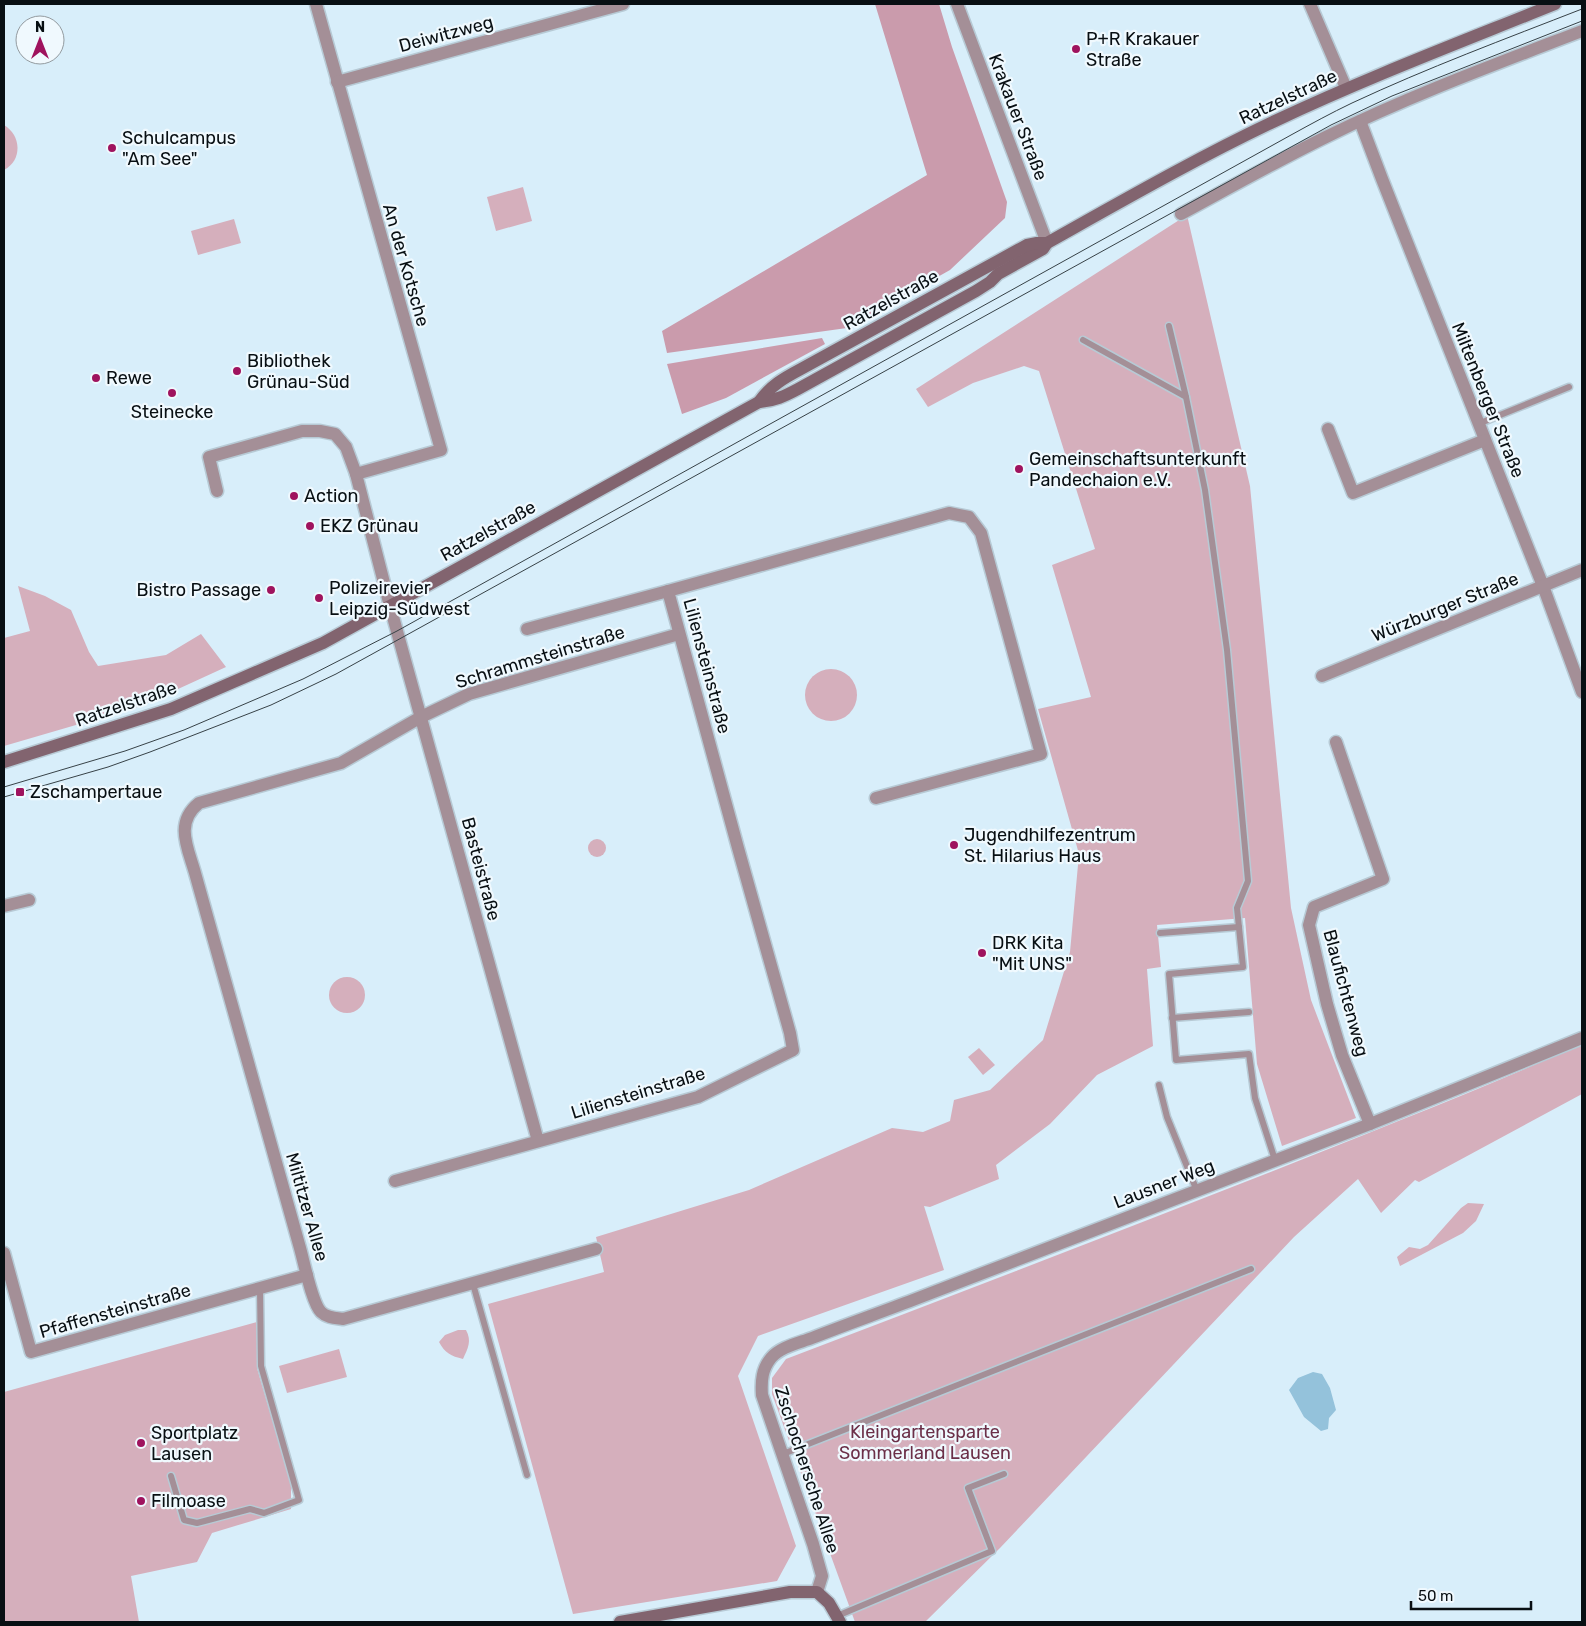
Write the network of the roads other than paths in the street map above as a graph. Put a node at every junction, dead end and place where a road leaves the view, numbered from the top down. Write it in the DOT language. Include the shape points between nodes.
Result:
graph roads {
  1 [pos="316,4"];
  2 [pos="623,4"];
  3 [pos="957,4"];
  4 [pos="1310,4"];
  5 [pos="1555,4"];
  6 [pos="1582,31"];
  7 [pos="337,82"];
  8 [pos="1346,88"];
  9 [pos="1360,122"];
  10 [pos="1181,214"];
  11 [pos="1047,243"];
  12 [pos="1169,326"];
  13 [pos="1083,340"];
  14 [pos="1569,388"];
  15 [pos="1186,397"];
  16 [pos="1478,424"];
  17 [pos="1328,429"];
  18 [pos="1485,440"];
  19 [pos="356,474"];
  20 [pos="217,491"];
  21 [pos="1582,570"];
  22 [pos="1543,586"];
  23 [pos="668,591"];
  24 [pos="390,606"];
  25 [pos="527,629"];
  26 [pos="679,634"];
  27 [pos="1322,676"];
  28 [pos="1582,692"];
  29 [pos="421,717"];
  30 [pos="1336,742"];
  31 [pos="4,762"];
  32 [pos="876,798"];
  33 [pos="184,836"];
  34 [pos="29,900"];
  35 [pos="4,906"];
  36 [pos="1239,927"];
  37 [pos="1160,933"];
  38 [pos="1249,1012"];
  39 [pos="1172,1018"];
  40 [pos="1582,1038"];
  41 [pos="1159,1085"];
  42 [pos="1370,1124"];
  43 [pos="538,1141"];
  44 [pos="1275,1160"];
  45 [pos="394,1181"];
  46 [pos="1197,1191"];
  47 [pos="596,1249"];
  48 [pos="4,1253"];
  49 [pos="1251,1269"];
  50 [pos="307,1275"];
  51 [pos="473,1284"];
  52 [pos="260,1289"];
  53 [pos="764,1369"];
  54 [pos="783,1454"];
  55 [pos="1004,1474"];
  56 [pos="526,1475"];
  57 [pos="171,1476"];
  58 [pos="818,1592"];
  59 [pos="838,1619"];
  60 [pos="620,1622"];
  1 -- 7 [label="street, An der Kotsche"];
  2 -- 7 [label="street, Deiwitzweg"];
  3 -- 11 [label="street, Krakauer Straße"];
  4 -- 8 [label="street"];
  5 -- 8 [label="main road, Ratzelstraße"];
  6 -- 9 [label="street"];
  7 -- 19 [label="street, An der Kotsche" via="441,450"];
  8 -- 11 [label="main road, Ratzelstraße" via="1203,157"];
  9 -- 10 [label="street"];
  9 -- 16 [label="street, Miltenberger Straße"];
  11 -- 24 [label="main road, Ratzelstraße" via="1044,249 998,274 990,282 798,389 781,398 759,402"];
  12 -- 15 [label="lane"];
  13 -- 15 [label="lane"];
  14 -- 16 [label="lane"];
  15 -- 36 [label="lane" via="1205,490 1227,650 1248,881 1237,908"];
  16 -- 18 [label="street, Miltenberger Straße"];
  17 -- 18 [label="street" via="1353,493"];
  18 -- 22 [label="street, Miltenberger Straße"];
  19 -- 20 [label="street" via="346,447 335,434 302,431 209,457"];
  19 -- 24 [label="street"];
  21 -- 22 [label="street, Würzburger Straße"];
  22 -- 27 [label="street, Würzburger Straße"];
  22 -- 28 [label="street, Miltenberger Straße"];
  23 -- 25 [label="street"];
  23 -- 26 [label="street, Liliensteinstraße"];
  23 -- 32 [label="street, Liliensteinstraße" via="949,513 969,517 981,533 1041,754"];
  24 -- 29 [label="street, Basteistraße"];
  24 -- 31 [label="main road, Ratzelstraße" via="323,643 171,709"];
  26 -- 29 [label="street, Schrammsteinstraße" via="469,694"];
  26 -- 43 [label="street, Liliensteinstraße" via="793,1050 698,1097"];
  29 -- 33 [label="street, Schrammsteinstraße" via="341,763 199,803 186,818"];
  29 -- 43 [label="street, Basteistraße"];
  30 -- 42 [label="street, Blaufichtenweg" via="1383,879 1314,907 1309,925 1340,1047"];
  33 -- 50 [label="street, Miltitzer Allee"];
  34 -- 35 [label="street"];
  36 -- 37 [label="lane"];
  36 -- 39 [label="lane" via="1243,967 1169,974"];
  38 -- 39 [label="lane"];
  39 -- 44 [label="lane" via="1176,1060 1249,1054 1255,1098"];
  40 -- 42 [label="street, Lausner Weg"];
  41 -- 46 [label="lane" via="1167,1117"];
  42 -- 44 [label="street, Lausner Weg"];
  43 -- 45 [label="street, Liliensteinstraße"];
  44 -- 46 [label="street, Lausner Weg"];
  46 -- 53 [label="street, Lausner Weg" via="782,1350"];
  47 -- 51 [label="street, Miltitzer Allee"];
  48 -- 52 [label="street, Pfaffensteinstraße" via="31,1352"];
  49 -- 54 [label="lane"];
  50 -- 51 [label="street, Miltitzer Allee" via="321,1312 331,1318 343,1319"];
  50 -- 52 [label="street, Pfaffensteinstraße"];
  51 -- 56 [label="lane"];
  52 -- 57 [label="lane" via="262,1366 298,1500 264,1512 250,1509 197,1523 184,1520"];
  53 -- 54 [label="street, Zschochersche Allee" via="762,1394"];
  54 -- 58 [label="street, Zschochersche Allee" via="814,1544 822,1576"];
  55 -- 59 [label="lane" via="968,1488 992,1551"];
  58 -- 59 [label="main road" via="829,1602"];
  58 -- 60 [label="main road" via="790,1592"];
}
